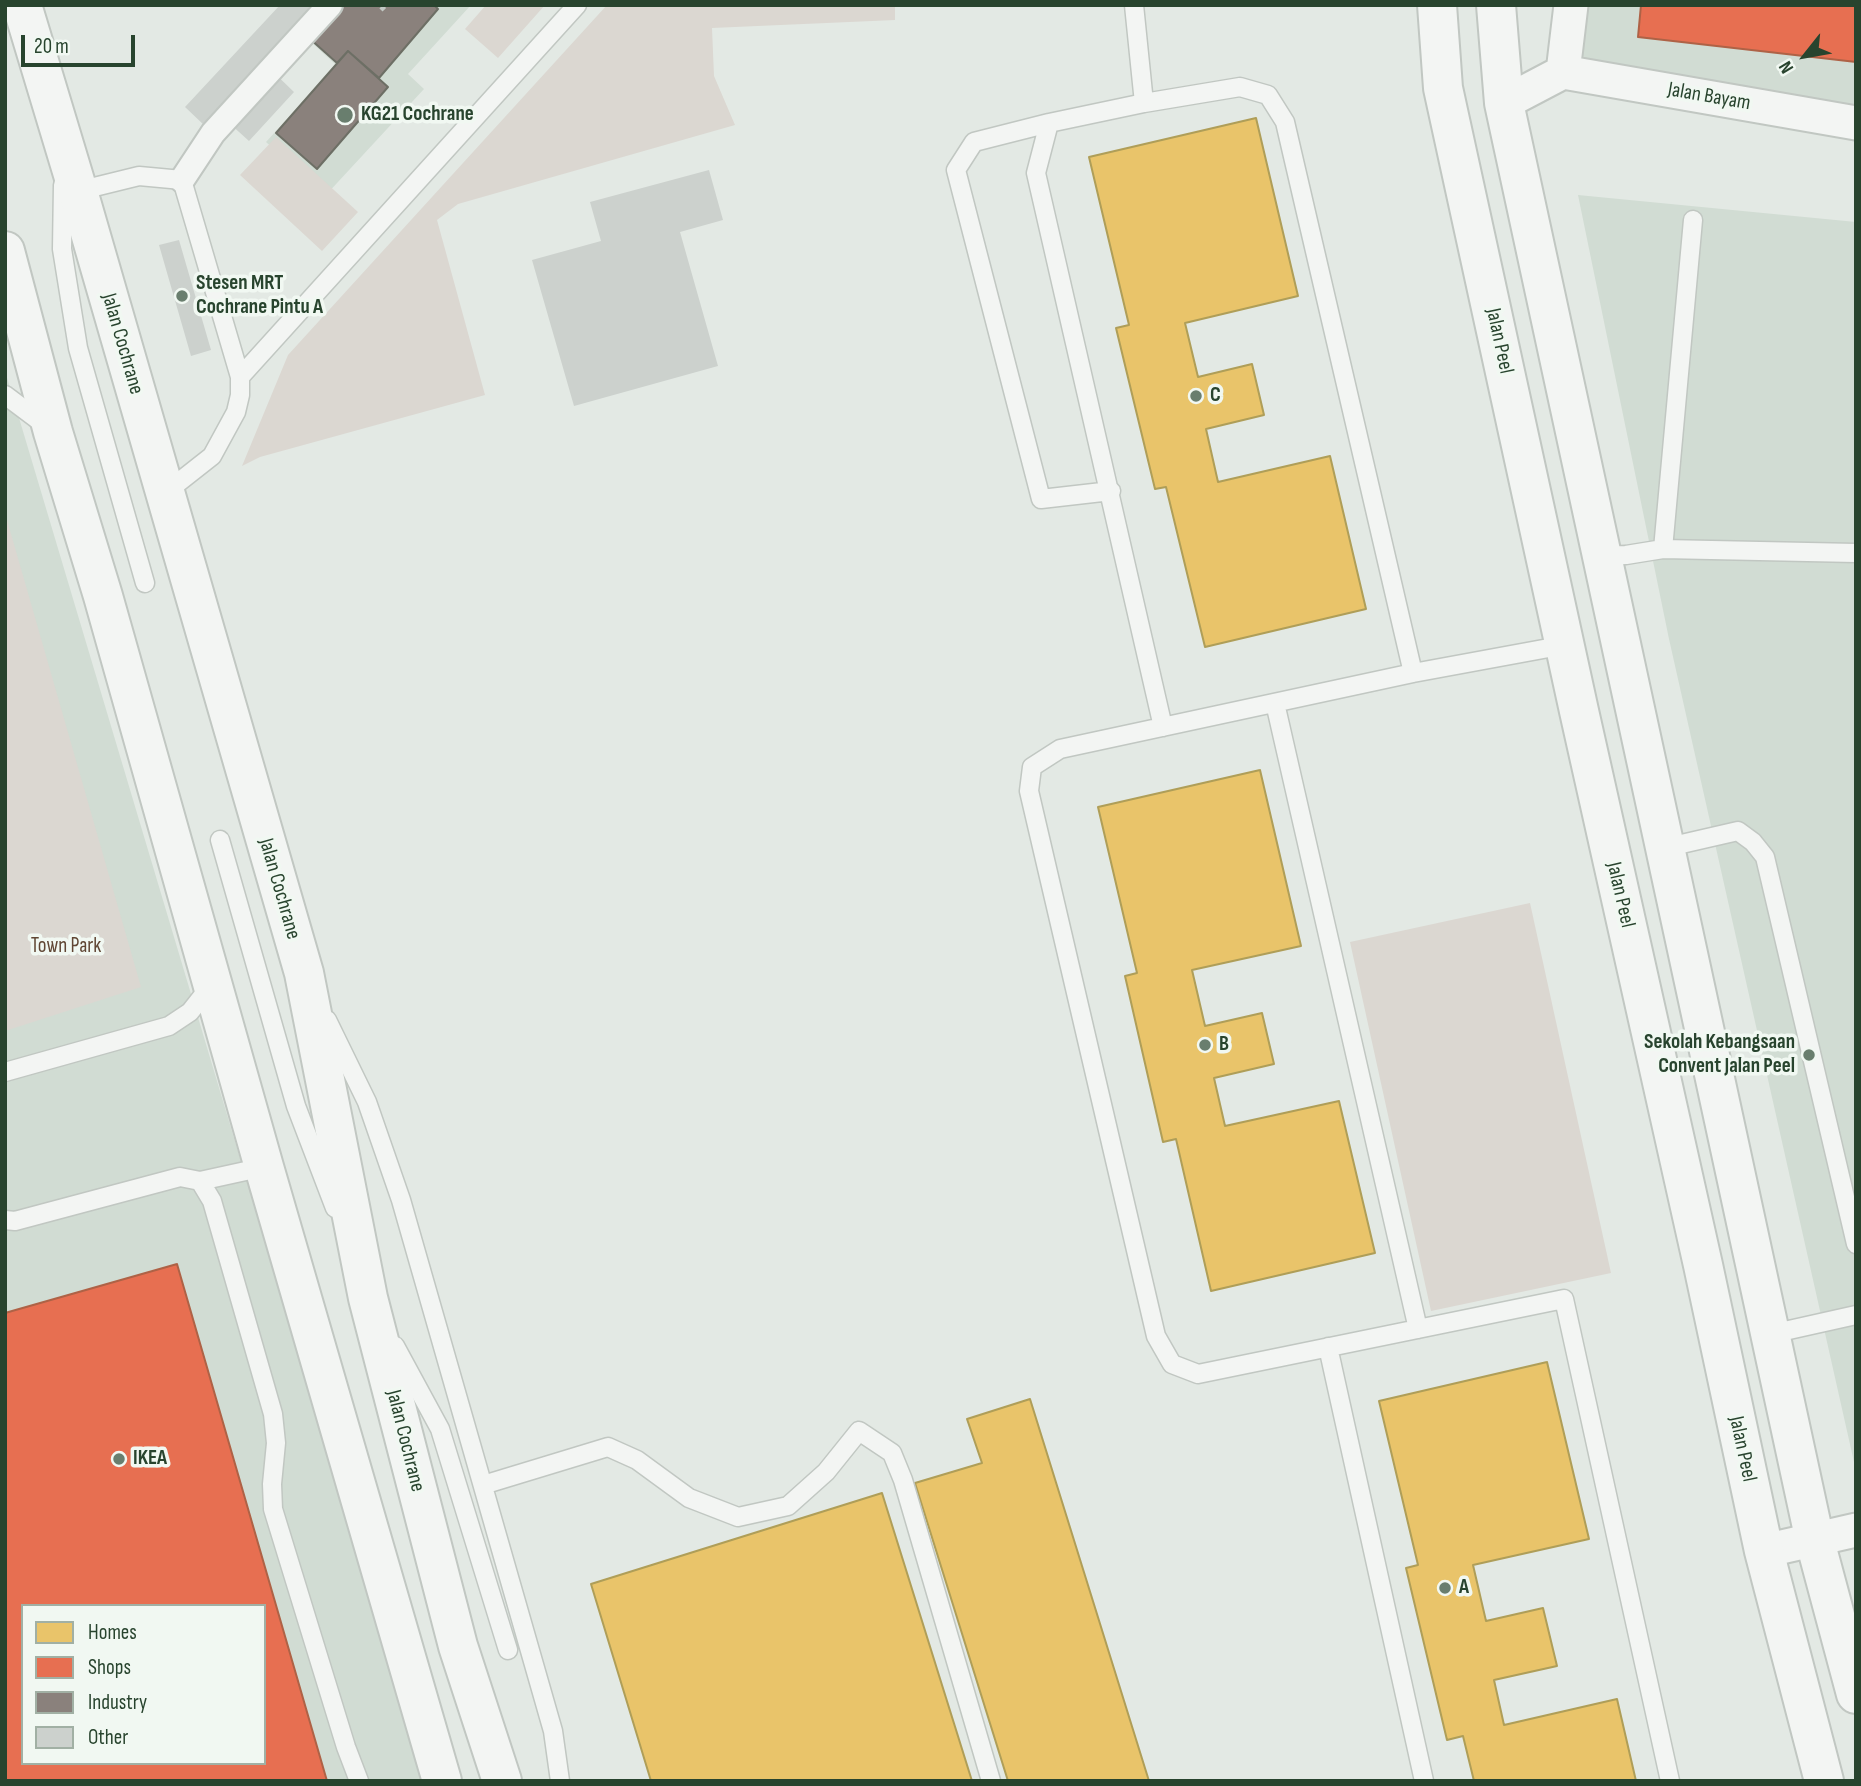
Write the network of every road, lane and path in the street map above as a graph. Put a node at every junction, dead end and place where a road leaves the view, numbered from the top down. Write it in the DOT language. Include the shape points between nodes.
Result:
graph roads {
  1 [pos="22,5"];
  2 [pos="330,5"];
  3 [pos="577,5"];
  4 [pos="1134,5"];
  5 [pos="1437,5"];
  6 [pos="1496,5"];
  7 [pos="1571,5"];
  8 [pos="1563,72"];
  9 [pos="1144,103"];
  10 [pos="1504,103"];
  11 [pos="1049,123"];
  12 [pos="1856,123"];
  13 [pos="64,143"];
  14 [pos="182,180"];
  15 [pos="78,191"];
  16 [pos="1693,220"];
  17 [pos="5,251"];
  18 [pos="240,377"];
  19 [pos="5,395"];
  20 [pos="53,432"];
  21 [pos="1111,491"];
  22 [pos="165,493"];
  23 [pos="1663,549"];
  24 [pos="1856,553"];
  25 [pos="1601,556"];
  26 [pos="145,583"];
  27 [pos="1565,645"];
  28 [pos="1413,673"];
  29 [pos="1275,703"];
  30 [pos="1164,727"];
  31 [pos="220,840"];
  32 [pos="1664,848"];
  33 [pos="304,973"];
  34 [pos="213,983"];
  35 [pos="5,1072"];
  36 [pos="264,1167"];
  37 [pos="200,1181"];
  38 [pos="5,1220"];
  39 [pos="1856,1244"];
  40 [pos="368,1298"];
  41 [pos="1856,1315"];
  42 [pos="1418,1329"];
  43 [pos="1771,1334"];
  44 [pos="1328,1348"];
  45 [pos="483,1485"];
  46 [pos="1856,1530"];
  47 [pos="1815,1541"];
  48 [pos="1764,1551"];
  49 [pos="508,1650"];
  50 [pos="1856,1694"];
  51 [pos="437,1769"];
  52 [pos="359,1781"];
  53 [pos="502,1781"];
  54 [pos="560,1781"];
  55 [pos="991,1781"];
  56 [pos="1424,1781"];
  57 [pos="1670,1781"];
  58 [pos="1824,1781"];
  1 -- 13 [label="street, Jalan Cochrane"];
  2 -- 14 [label="street" via="212,133"];
  3 -- 18 [label="lane"];
  4 -- 9 [label="lane"];
  5 -- 27 [label="street, Jalan Peel" via="1443,88"];
  6 -- 10 [label="street"];
  7 -- 8 [label="street"];
  8 -- 10 [label="street"];
  8 -- 12 [label="street, Jalan Bayam"];
  9 -- 11 [label="lane"];
  9 -- 28 [label="lane" via="1240,86 1268,95 1285,122"];
  10 -- 25 [label="street"];
  11 -- 21 [label="lane" via="1036,173"];
  11 -- 21 [label="lane" via="974,142 956,170 1041,499"];
  13 -- 15 [label="street, Jalan Cochrane"];
  13 -- 26 [label="lane" via="62,249 78,348"];
  14 -- 15 [label="lane" via="139,176"];
  14 -- 18 [label="lane"];
  15 -- 22 [label="street, Jalan Cochrane"];
  16 -- 23 [label="lane"];
  17 -- 20 [label="street"];
  18 -- 22 [label="lane" via="236,412 212,456"];
  19 -- 20 [label="lane"];
  20 -- 34 [label="street"];
  21 -- 30 [label="lane"];
  22 -- 33 [label="street, Jalan Cochrane"];
  23 -- 24 [label="lane"];
  23 -- 25 [label="lane"];
  25 -- 32 [label="street"];
  27 -- 28 [label="lane"];
  27 -- 48 [label="street, Jalan Peel"];
  28 -- 29 [label="lane"];
  29 -- 30 [label="lane"];
  29 -- 42 [label="lane"];
  30 -- 44 [label="lane" via="1060,749 1032,767 1029,791 1156,1336 1172,1364 1198,1374"];
  31 -- 40 [label="lane" via="296,1106"];
  32 -- 39 [label="lane" via="1738,831 1765,857"];
  32 -- 43 [label="street"];
  33 -- 40 [label="street, Jalan Cochrane"];
  33 -- 45 [label="lane" via="367,1102 401,1200"];
  34 -- 35 [label="lane" via="190,1012 169,1026"];
  34 -- 36 [label="street"];
  36 -- 37 [label="lane"];
  36 -- 51 [label="street"];
  37 -- 38 [label="lane" via="180,1177"];
  37 -- 52 [label="lane" via="212,1201 273,1414 273,1508"];
  40 -- 49 [label="lane" via="440,1429"];
  40 -- 53 [label="street, Jalan Cochrane" via="457,1646"];
  41 -- 43 [label="lane"];
  42 -- 44 [label="lane"];
  42 -- 57 [label="lane" via="1564,1299"];
  43 -- 47 [label="street"];
  44 -- 56 [label="lane"];
  45 -- 54 [label="lane" via="553,1731"];
  45 -- 55 [label="lane" via="608,1447 637,1460 689,1498 738,1517 788,1506 826,1472 859,1431 892,1453 903,1480"];
  46 -- 47 [label="street"];
  47 -- 48 [label="street"];
  47 -- 50 [label="street"];
  48 -- 58 [label="street, Jalan Peel"];
}
